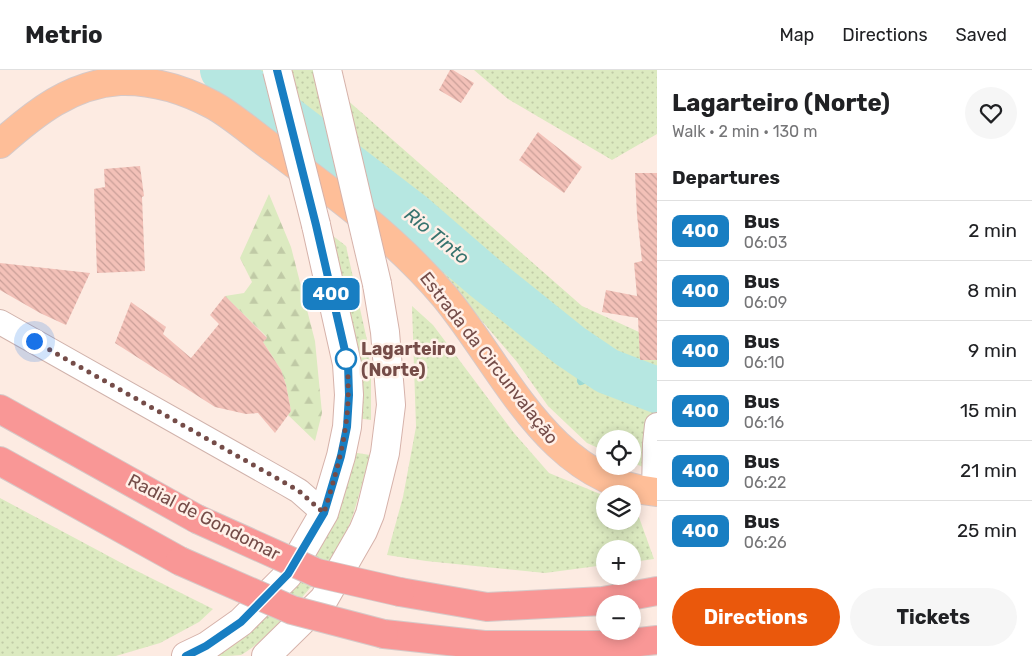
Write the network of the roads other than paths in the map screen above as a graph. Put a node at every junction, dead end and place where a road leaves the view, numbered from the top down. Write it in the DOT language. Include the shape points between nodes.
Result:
graph roads {
  1 [pos="277,70"];
  2 [pos="327,70"];
  3 [pos="0,144"];
  4 [pos="0,322"];
  5 [pos="0,409"];
  6 [pos="657,425"];
  7 [pos="0,461"];
  8 [pos="656,492"];
  9 [pos="324,513"];
  10 [pos="657,591"];
  11 [pos="657,640"];
  12 [pos="186,656"];
  13 [pos="266,656"];
  1 -- 9 [label="main road, bridge" via="348,364 347,427"];
  2 -- 13 [label="main road, bridge" via="377,284 391,405 386,453 363,531 324,599"];
  3 -- 8 [label="main road, Estrada da Circunvalação" via="32,116 60,98 120,81 152,83 183,91 214,106 324,186 410,259 447,300 539,427 560,447 607,479"];
  4 -- 9 [label="street" via="299,491"];
  5 -- 10 [label="highway, Radial de Gondomar, bridge" via="197,519 317,573 487,607 603,601"];
  6 -- 8 [label="street"];
  7 -- 11 [label="highway, bridge" via="180,561 292,610 384,634 484,646 613,645"];
  9 -- 12 [label="main road" via="288,574 241,622"];
}
